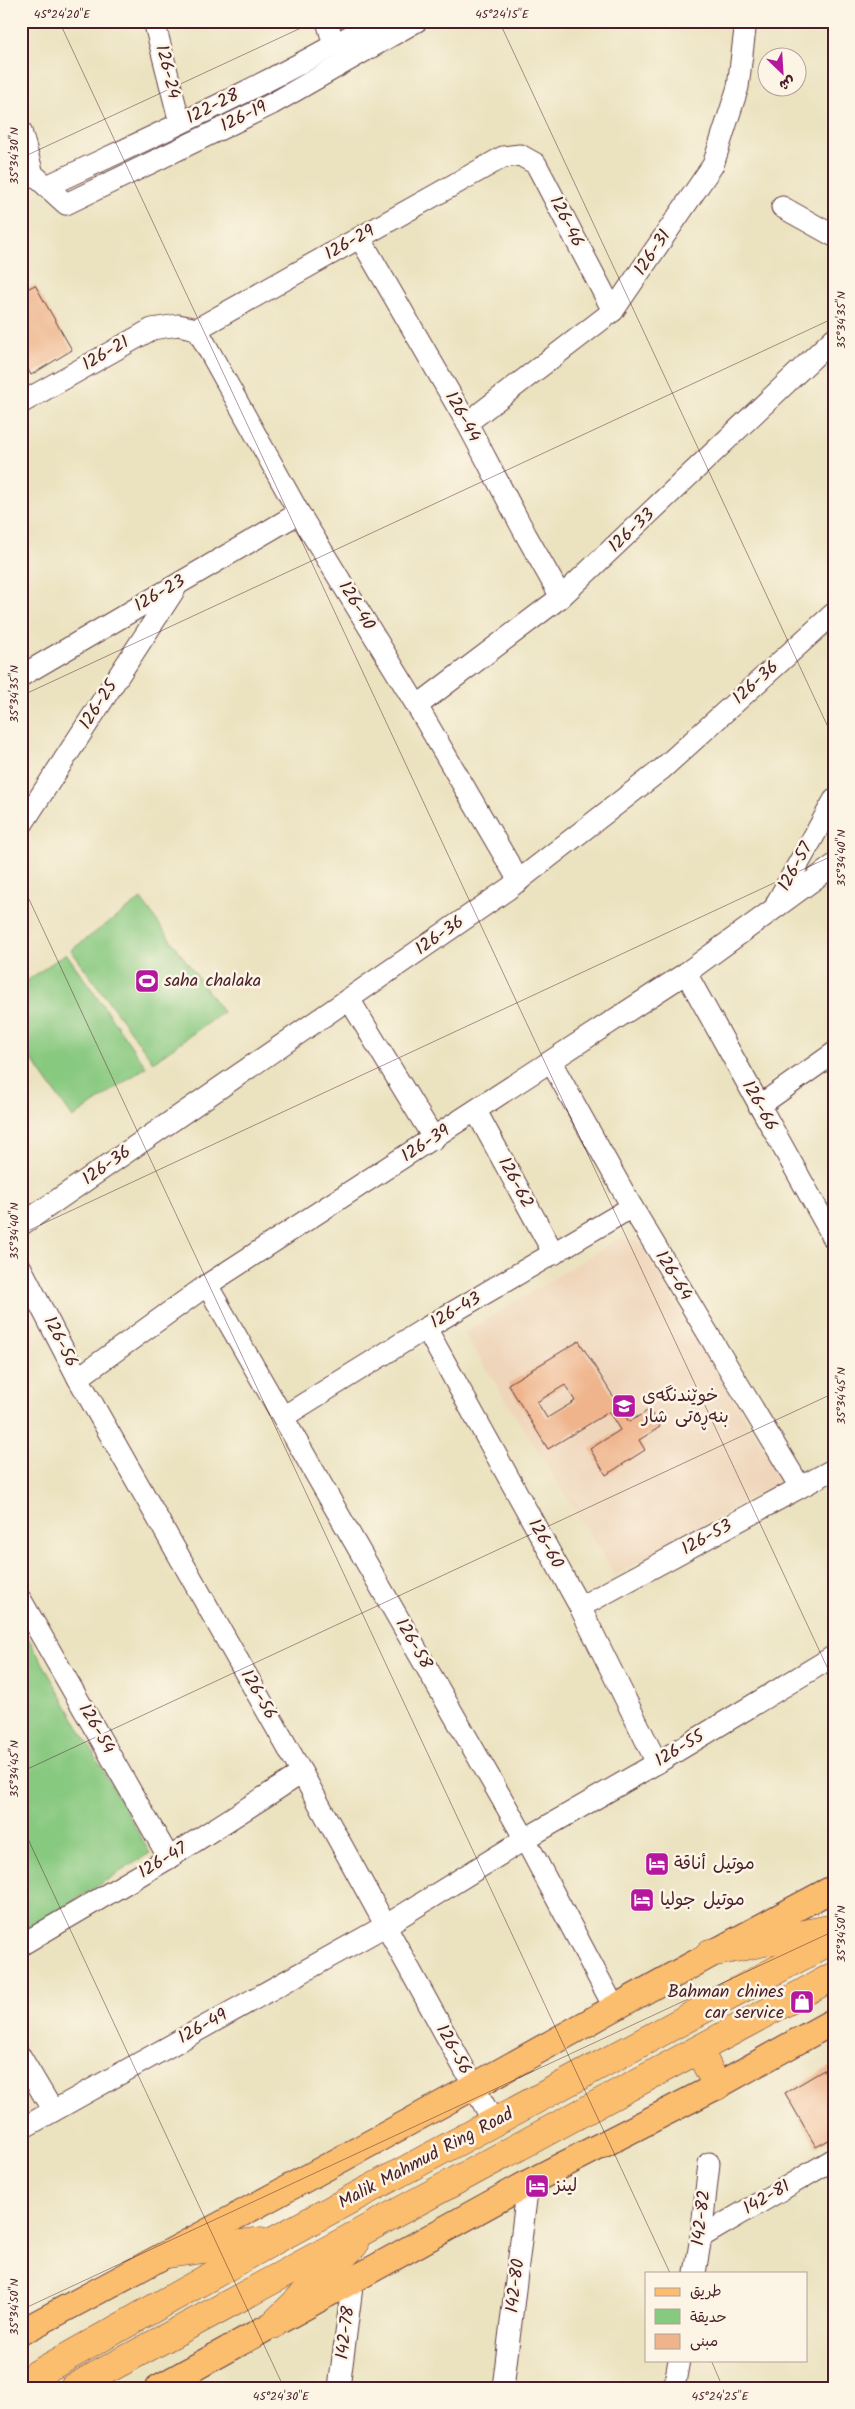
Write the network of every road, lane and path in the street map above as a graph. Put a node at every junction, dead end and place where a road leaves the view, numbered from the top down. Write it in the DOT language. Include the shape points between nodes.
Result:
graph roads {
  1 [pos="154,21"];
  2 [pos="327,21"];
  3 [pos="376,21"];
  4 [pos="417,21"];
  5 [pos="746,21"];
  6 [pos="334,46"];
  7 [pos="180,123"];
  8 [pos="21,131"];
  9 [pos="503,157"];
  10 [pos="46,186"];
  11 [pos="782,207"];
  12 [pos="834,236"];
  13 [pos="360,238"];
  14 [pos="613,311"];
  15 [pos="196,329"];
  16 [pos="834,338"];
  17 [pos="21,403"];
  18 [pos="467,423"];
  19 [pos="299,513"];
  20 [pos="177,584"];
  21 [pos="561,597"];
  22 [pos="834,613"];
  23 [pos="21,676"];
  24 [pos="416,706"];
  25 [pos="834,800"];
  26 [pos="21,826"];
  27 [pos="834,865"];
  28 [pos="519,881"];
  29 [pos="773,908"];
  30 [pos="686,972"];
  31 [pos="349,999"];
  32 [pos="834,1053"];
  33 [pos="551,1062"];
  34 [pos="758,1106"];
  35 [pos="476,1110"];
  36 [pos="434,1139"];
  37 [pos="632,1207"];
  38 [pos="21,1225"];
  39 [pos="834,1239"];
  40 [pos="554,1254"];
  41 [pos="21,1268"];
  42 [pos="207,1285"];
  43 [pos="426,1328"];
  44 [pos="78,1378"];
  45 [pos="283,1417"];
  46 [pos="834,1469"];
  47 [pos="800,1487"];
  48 [pos="580,1607"];
  49 [pos="24,1609"];
  50 [pos="834,1656"];
  51 [pos="657,1763"];
  52 [pos="302,1773"];
  53 [pos="525,1839"];
  54 [pos="169,1858"];
  55 [pos="834,1888"];
  56 [pos="385,1926"];
  57 [pos="834,1928"];
  58 [pos="834,1939"];
  59 [pos="21,1945"];
  60 [pos="710,1953"];
  61 [pos="834,1976"];
  62 [pos="614,2007"];
  63 [pos="834,2022"];
  64 [pos="699,2050"];
  65 [pos="21,2057"];
  66 [pos="474,2086"];
  67 [pos="717,2086"];
  68 [pos="53,2111"];
  69 [pos="494,2123"];
  70 [pos="21,2128"];
  71 [pos="834,2159"];
  72 [pos="709,2163"];
  73 [pos="528,2183"];
  74 [pos="376,2223"];
  75 [pos="701,2237"];
  76 [pos="277,2239"];
  77 [pos="168,2254"];
  78 [pos="695,2272"];
  79 [pos="353,2279"];
  80 [pos="273,2325"];
  81 [pos="21,2332"];
  82 [pos="679,2362"];
  83 [pos="191,2378"];
  84 [pos="21,2383"];
  85 [pos="73,2388"];
  86 [pos="158,2388"];
  87 [pos="339,2388"];
  88 [pos="503,2388"];
  89 [pos="674,2388"];
  1 -- 7 [label="street, 126-24"];
  2 -- 6 [label="street"];
  3 -- 6 [label="street, 122-28"];
  4 -- 10 [label="street, 126-19" via="272,104 66,204"];
  5 -- 14 [label="street, 126-31" via="738,87 713,164"];
  6 -- 7 [label="street, 122-28"];
  7 -- 10 [label="street, 122-28"];
  8 -- 10 [label="street" via="33,174"];
  9 -- 13 [label="street, 126-29"];
  9 -- 14 [label="street, 126-46" via="520,155 536,164"];
  11 -- 12 [label="street"];
  13 -- 15 [label="street, 126-29"];
  13 -- 18 [label="street, 126-44"];
  14 -- 18 [label="street, 126-31"];
  15 -- 17 [label="street, 126-21" via="178,325 152,328"];
  15 -- 19 [label="street, 126-40"];
  16 -- 21 [label="street, 126-33"];
  18 -- 21 [label="street, 126-44"];
  19 -- 20 [label="street, 126-23"];
  19 -- 24 [label="street, 126-40"];
  20 -- 23 [label="street, 126-23"];
  20 -- 26 [label="street, 126-25"];
  21 -- 24 [label="street, 126-33"];
  22 -- 28 [label="street, 126-36" via="662,769"];
  24 -- 28 [label="street, 126-40"];
  25 -- 29 [label="street, 126-57"];
  27 -- 29 [label="street, 126-39"];
  28 -- 31 [label="street, 126-36"];
  29 -- 30 [label="street, 126-39"];
  30 -- 33 [label="street, 126-39"];
  30 -- 34 [label="street, 126-66"];
  31 -- 36 [label="street"];
  31 -- 38 [label="street, 126-36"];
  32 -- 34 [label="street"];
  33 -- 35 [label="street, 126-39"];
  33 -- 37 [label="street, 126-64"];
  34 -- 39 [label="street, 126-66"];
  35 -- 36 [label="street, 126-39"];
  35 -- 40 [label="street, 126-62"];
  36 -- 42 [label="street, 126-39"];
  37 -- 40 [label="street, 126-43"];
  37 -- 47 [label="street, 126-64"];
  40 -- 43 [label="street, 126-43"];
  41 -- 44 [label="street, 126-56"];
  42 -- 44 [label="street, 126-39"];
  42 -- 45 [label="street, 126-58"];
  43 -- 45 [label="street, 126-43"];
  43 -- 48 [label="street, 126-60"];
  44 -- 52 [label="street, 126-56"];
  45 -- 53 [label="street, 126-58"];
  46 -- 47 [label="street, 126-53"];
  47 -- 48 [label="street, 126-53"];
  48 -- 51 [label="street, 126-60"];
  49 -- 54 [label="street, 126-54"];
  50 -- 51 [label="street, 126-55"];
  51 -- 53 [label="street, 126-55"];
  52 -- 54 [label="street, 126-47"];
  52 -- 56 [label="street, 126-56"];
  53 -- 56 [label="street, 126-55"];
  53 -- 62 [label="street, 126-58"];
  54 -- 59 [label="street, 126-47"];
  55 -- 60 [label="main road"];
  56 -- 66 [label="street, 126-56"];
  56 -- 68 [label="street, 126-49"];
  57 -- 60 [label="highway"];
  58 -- 69 [label="highway, Malik Mahmud Ring Road"];
  60 -- 62 [label="main road"];
  61 -- 64 [label="highway, Malik Mahmud Ring Road"];
  62 -- 66 [label="main road"];
  63 -- 67 [label="main road"];
  64 -- 67 [label="highway"];
  64 -- 74 [label="highway, Malik Mahmud Ring Road"];
  65 -- 68 [label="street"];
  66 -- 69 [label="street, 126-56"];
  66 -- 77 [label="main road"];
  67 -- 73 [label="main road"];
  68 -- 70 [label="street, 126-49"];
  69 -- 76 [label="highway, Malik Mahmud Ring Road"];
  71 -- 75 [label="street, 142-81"];
  72 -- 75 [label="street, 142-82"];
  73 -- 79 [label="main road"];
  73 -- 88 [label="street, 142-80"];
  74 -- 80 [label="highway"];
  74 -- 85 [label="highway, Malik Mahmud Ring Road"];
  75 -- 78 [label="street, 142-82"];
  76 -- 77 [label="highway"];
  76 -- 84 [label="highway, Malik Mahmud Ring Road"];
  77 -- 81 [label="main road"];
  79 -- 80 [label="main road"];
  79 -- 87 [label="street, 142-78"];
  80 -- 83 [label="main road"];
  82 -- 89 [label="street"];
  83 -- 86 [label="main road"];
}
